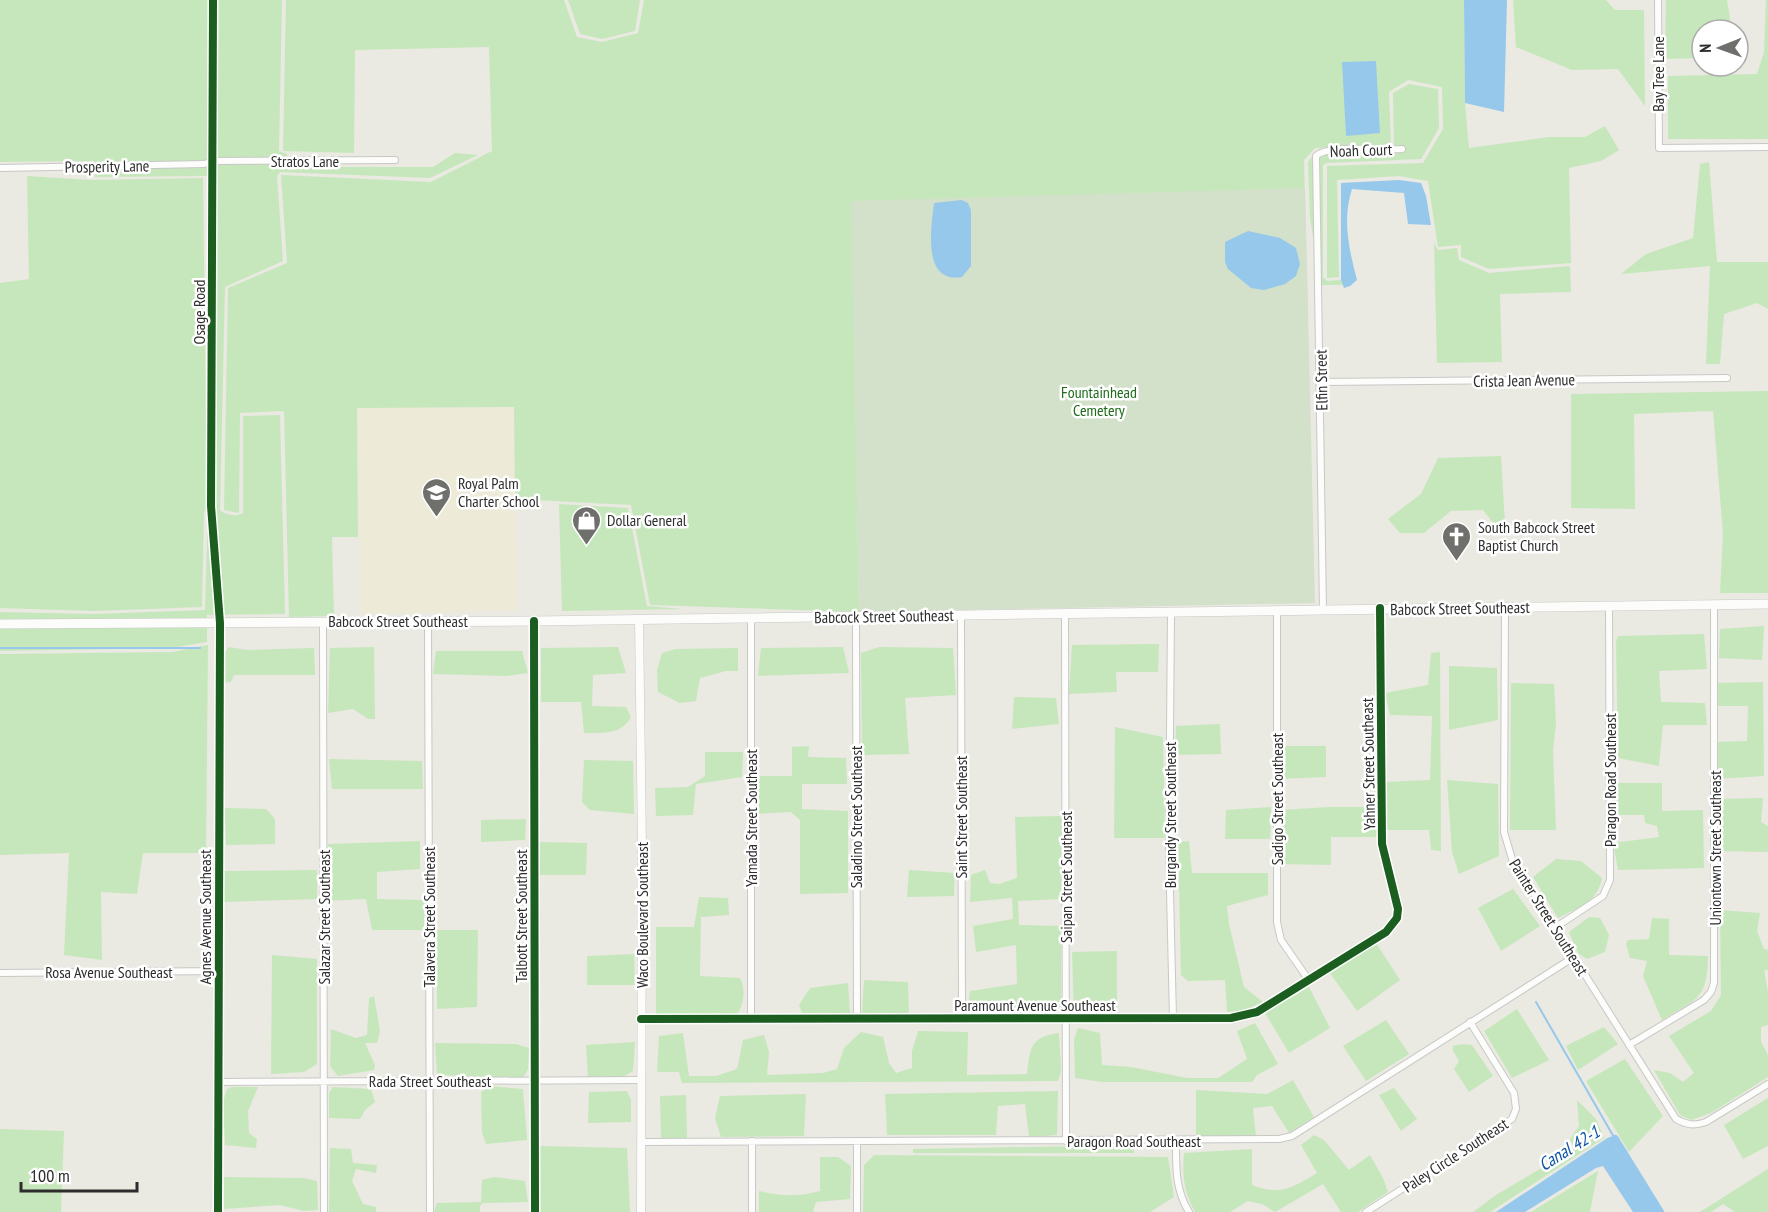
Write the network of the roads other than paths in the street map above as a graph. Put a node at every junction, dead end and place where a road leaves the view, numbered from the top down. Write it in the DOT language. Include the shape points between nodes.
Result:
graph roads {
  1 [pos="213,0"];
  2 [pos="1658,0"];
  3 [pos="1768,147"];
  4 [pos="1402,149"];
  5 [pos="1320,152"];
  6 [pos="395,160"];
  7 [pos="214,161"];
  8 [pos="0,168"];
  9 [pos="1727,378"];
  10 [pos="1321,382"];
  11 [pos="1714,604"];
  12 [pos="1768,604"];
  13 [pos="1609,605"];
  14 [pos="1380,608"];
  15 [pos="1504,608"];
  16 [pos="1277,610"];
  17 [pos="1323,610"];
  18 [pos="1065,613"];
  19 [pos="1171,613"];
  20 [pos="961,615"];
  21 [pos="856,616"];
  22 [pos="751,617"];
  23 [pos="639,619"];
  24 [pos="534,621"];
  25 [pos="323,622"];
  26 [pos="428,622"];
  27 [pos="220,623"];
  28 [pos="0,624"];
  29 [pos="1397,918"];
  30 [pos="1556,927"];
  31 [pos="1574,957"];
  32 [pos="218,971"];
  33 [pos="0,972"];
  34 [pos="1308,979"];
  35 [pos="962,1018"];
  36 [pos="1067,1018"];
  37 [pos="1173,1018"];
  38 [pos="641,1019"];
  39 [pos="752,1019"];
  40 [pos="857,1019"];
  41 [pos="1470,1022"];
  42 [pos="1629,1045"];
  43 [pos="324,1080"];
  44 [pos="535,1080"];
  45 [pos="641,1080"];
  46 [pos="429,1081"];
  47 [pos="219,1082"];
  48 [pos="1768,1084"];
  49 [pos="752,1141"];
  50 [pos="857,1141"];
  51 [pos="1066,1141"];
  52 [pos="1176,1141"];
  53 [pos="641,1142"];
  54 [pos="218,1212"];
  55 [pos="324,1212"];
  56 [pos="430,1212"];
  57 [pos="535,1212"];
  58 [pos="641,1212"];
  59 [pos="752,1212"];
  60 [pos="856,1212"];
  61 [pos="1189,1212"];
  62 [pos="1366,1212"];
  1 -- 7 [label="street, Osage Road"];
  2 -- 3 [label="street, Bay Tree Lane" via="1659,148"];
  4 -- 5 [label="street, Noah Court"];
  5 -- 10 [label="street, Elfin Street" via="1316,156"];
  6 -- 7 [label="street, Stratos Lane"];
  7 -- 8 [label="street, Prosperity Lane"];
  7 -- 27 [label="street, Osage Road" via="211,506"];
  9 -- 10 [label="street, Crista Jean Avenue"];
  10 -- 17 [label="street, Elfin Street"];
  11 -- 12 [label="main road, Babcock Street Southeast"];
  11 -- 13 [label="main road, Babcock Street Southeast"];
  11 -- 42 [label="street, Uniontown Street Southeast" via="1714,983 1704,1000"];
  13 -- 15 [label="main road, Babcock Street Southeast"];
  13 -- 30 [label="street, Paragon Road Southeast" via="1610,880 1603,896"];
  14 -- 15 [label="main road, Babcock Street Southeast"];
  14 -- 17 [label="main road, Babcock Street Southeast"];
  14 -- 29 [label="street, Yahner Street Southeast" via="1382,843"];
  15 -- 30 [label="street, Painter Street Southeast" via="1504,832 1512,859"];
  16 -- 17 [label="main road, Babcock Street Southeast"];
  16 -- 19 [label="main road, Babcock Street Southeast"];
  16 -- 34 [label="street, Sadigo Street Southeast" via="1277,922 1281,940"];
  18 -- 19 [label="main road, Babcock Street Southeast"];
  18 -- 20 [label="main road, Babcock Street Southeast"];
  18 -- 36 [label="street, Saipan Street Southeast"];
  19 -- 37 [label="street, Burgandy Street Southeast" via="1168,850"];
  20 -- 21 [label="main road, Babcock Street Southeast"];
  20 -- 35 [label="street, Saint Street Southeast"];
  21 -- 22 [label="main road, Babcock Street Southeast"];
  21 -- 40 [label="street, Saladino Street Southeast"];
  22 -- 23 [label="main road, Babcock Street Southeast"];
  22 -- 39 [label="street, Yamada Street Southeast"];
  23 -- 24 [label="main road, Babcock Street Southeast"];
  23 -- 38 [label="street, Waco Boulevard Southeast"];
  24 -- 26 [label="main road, Babcock Street Southeast"];
  24 -- 44 [label="street, Talbott Street Southeast"];
  25 -- 26 [label="main road, Babcock Street Southeast"];
  25 -- 27 [label="main road, Babcock Street Southeast"];
  25 -- 43 [label="street, Salazar Street Southeast"];
  26 -- 46 [label="street, Talavera Street Southeast"];
  27 -- 28 [label="main road, Babcock Street Southeast"];
  27 -- 32 [label="street, Agnes Avenue Southeast"];
  29 -- 34 [label="street, Paramount Avenue Southeast" via="1386,932"];
  30 -- 31 [label="street, Painter Street Southeast"];
  31 -- 41 [label="street, Paragon Road Southeast"];
  31 -- 42 [label="street, Painter Street Southeast"];
  32 -- 33 [label="street, Rosa Avenue Southeast"];
  32 -- 47 [label="street, Agnes Avenue Southeast"];
  34 -- 37 [label="street, Paramount Avenue Southeast" via="1247,1016"];
  35 -- 36 [label="street, Paramount Avenue Southeast"];
  35 -- 40 [label="street, Paramount Avenue Southeast"];
  36 -- 37 [label="street, Paramount Avenue Southeast"];
  36 -- 51 [label="street, Saipan Street Southeast"];
  38 -- 39 [label="street, Paramount Avenue Southeast"];
  38 -- 45 [label="street, Waco Boulevard Southeast"];
  39 -- 40 [label="street, Paramount Avenue Southeast"];
  41 -- 52 [label="street, Paragon Road Southeast" via="1292,1136"];
  41 -- 62 [label="street, Paley Circle Southeast" via="1514,1093 1516,1109 1512,1119"];
  42 -- 48 [label="street, Painter Street Southeast" via="1676,1119 1685,1124 1706,1122"];
  43 -- 46 [label="street, Rada Street Southeast"];
  43 -- 47 [label="street, Rada Street Southeast"];
  43 -- 55 [label="street, Salazar Street Southeast"];
  44 -- 45 [label="street, Rada Street Southeast"];
  44 -- 46 [label="street, Rada Street Southeast"];
  44 -- 57 [label="street, Talbott Street Southeast"];
  45 -- 53 [label="street, Waco Boulevard Southeast"];
  46 -- 56 [label="street, Talavera Street Southeast"];
  47 -- 54 [label="street, Agnes Avenue Southeast"];
  49 -- 50 [label="street, Paragon Road Southeast"];
  49 -- 53 [label="street, Paragon Road Southeast"];
  49 -- 59 [label="street"];
  50 -- 51 [label="street, Paragon Road Southeast"];
  50 -- 60 [label="street"];
  51 -- 52 [label="street, Paragon Road Southeast"];
  52 -- 61 [label="street" via="1177,1185"];
  53 -- 58 [label="street, Waco Boulevard Southeast"];
}
